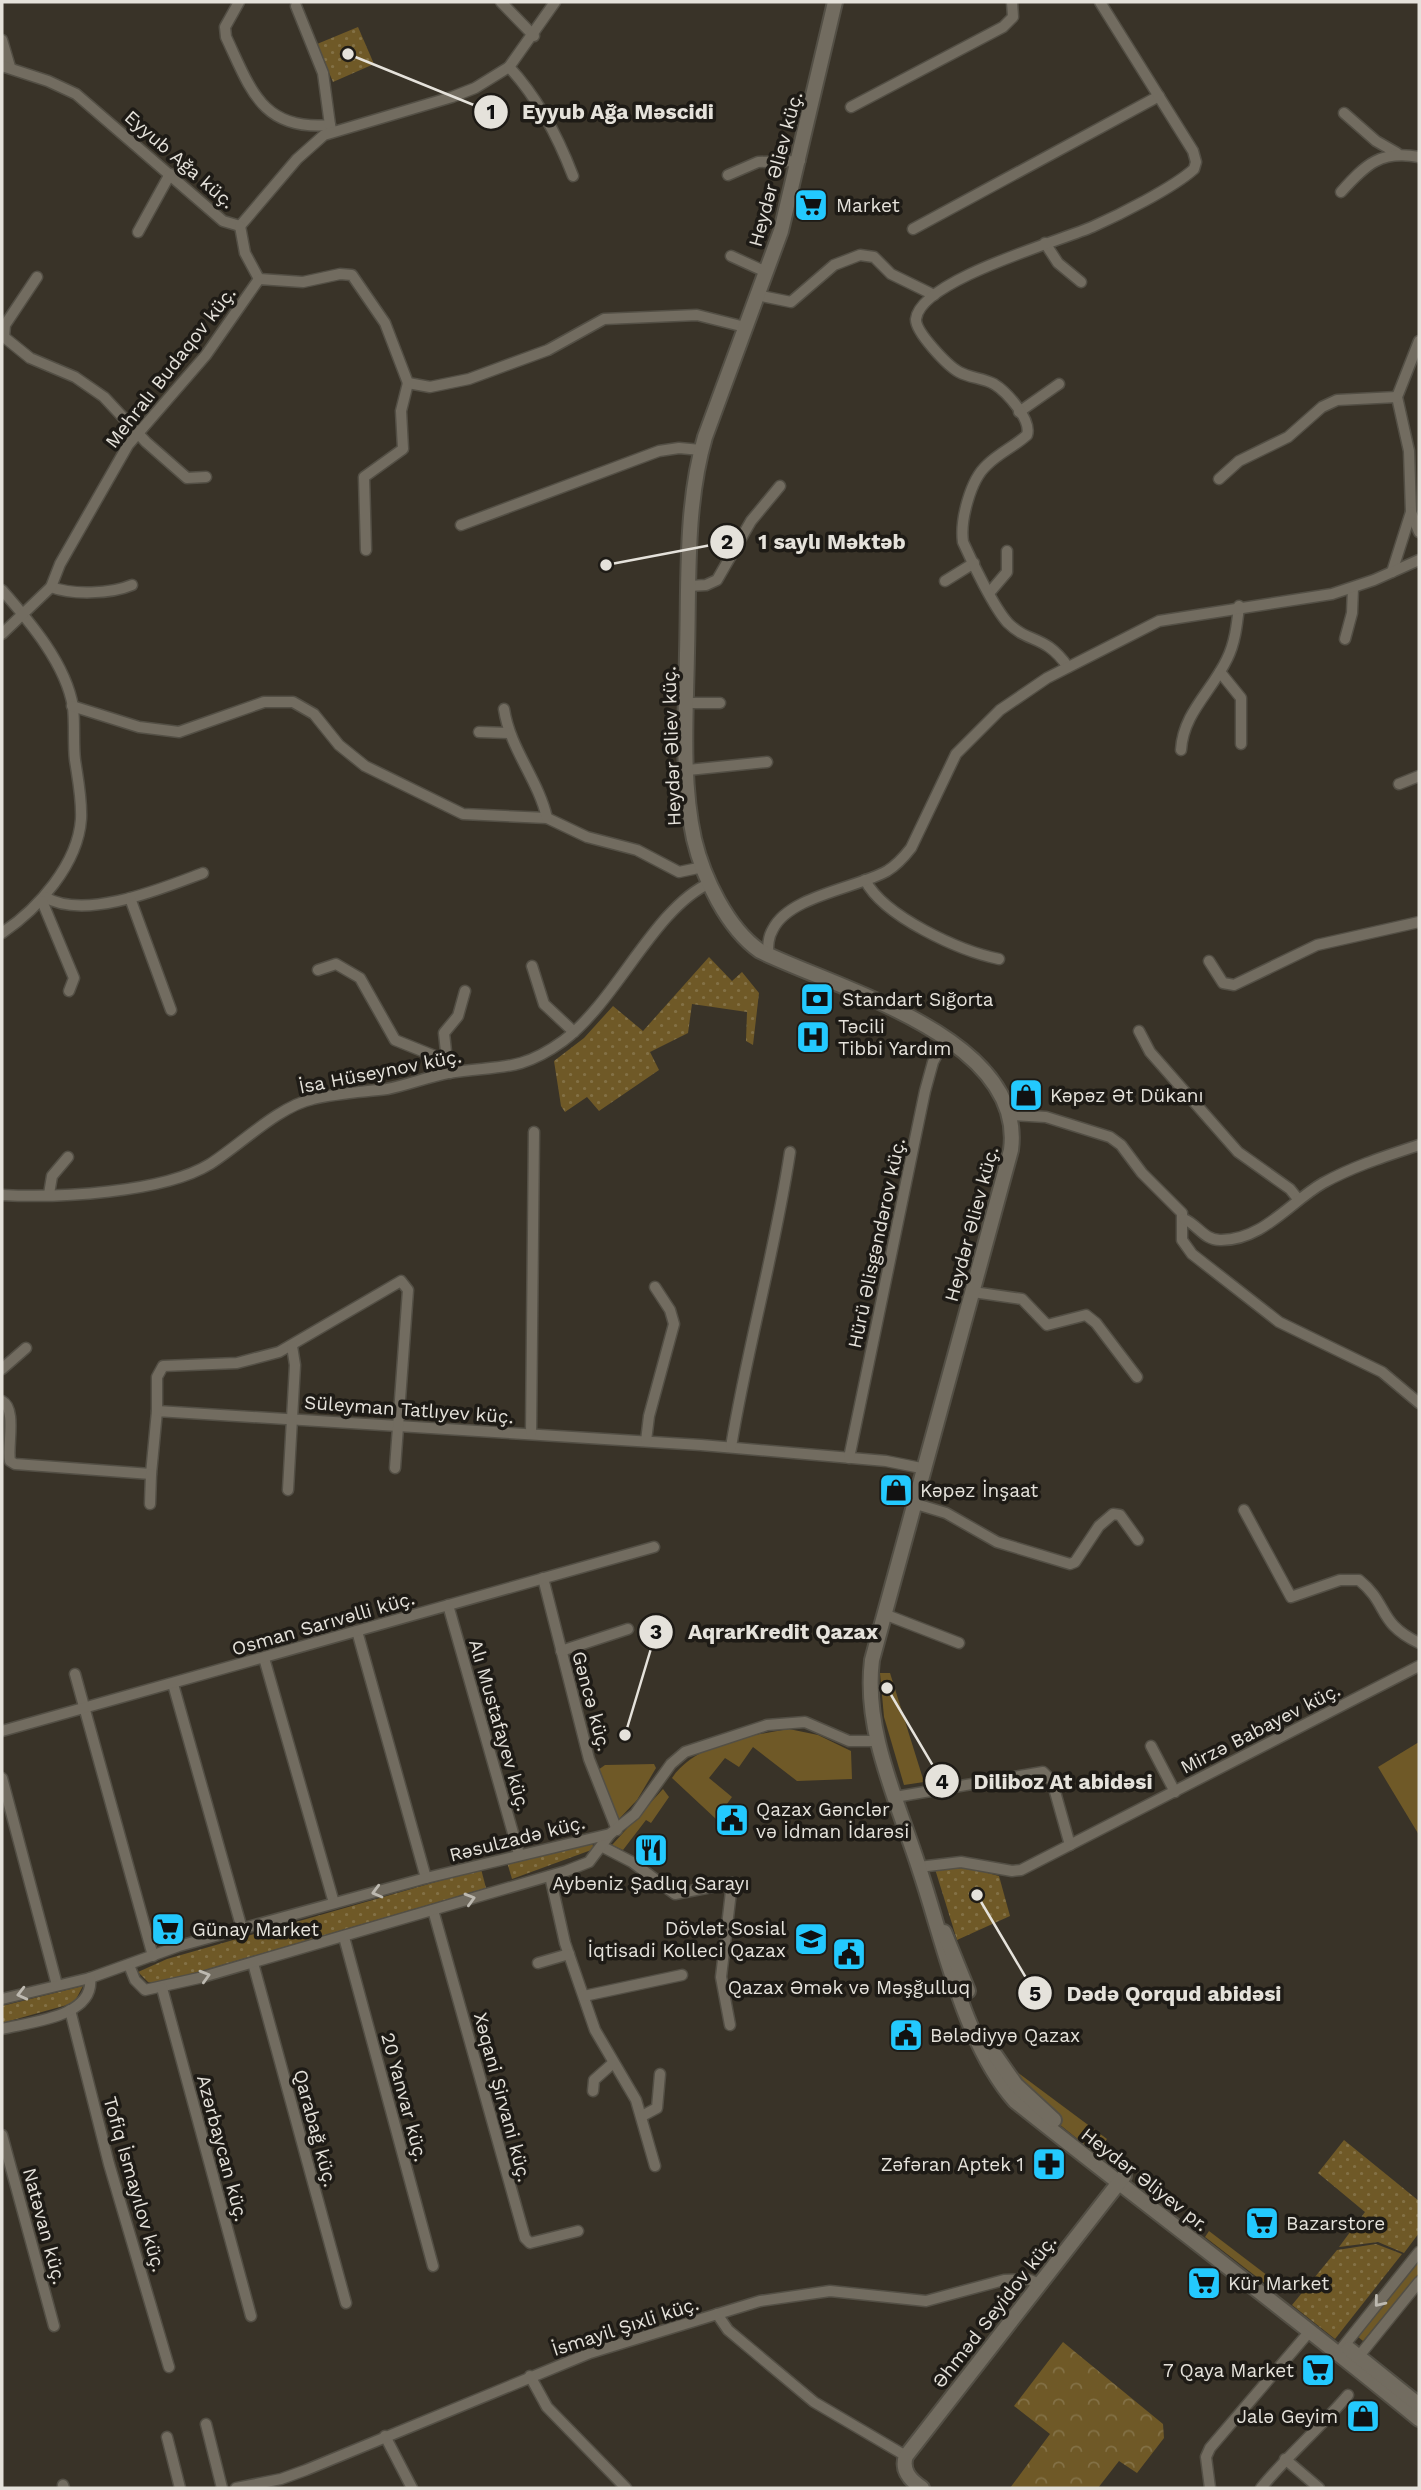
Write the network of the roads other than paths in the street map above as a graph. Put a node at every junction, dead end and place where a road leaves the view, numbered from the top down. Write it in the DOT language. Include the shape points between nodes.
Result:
graph roads {
  1 [pos="239,2"];
  2 [pos="501,2"];
  3 [pos="555,2"];
  4 [pos="835,2"];
  5 [pos="1012,2"];
  6 [pos="1100,2"];
  7 [pos="296,6"];
  8 [pos="534,36"];
  9 [pos="2,40"];
  10 [pos="6,66"];
  11 [pos="509,67"];
  12 [pos="1159,96"];
  13 [pos="851,107"];
  14 [pos="1343,113"];
  15 [pos="331,129"];
  16 [pos="1397,153"];
  17 [pos="1419,157"];
  18 [pos="800,161"];
  19 [pos="170,174"];
  20 [pos="728,175"];
  21 [pos="573,176"];
  22 [pos="1341,192"];
  23 [pos="240,226"];
  24 [pos="913,229"];
  25 [pos="138,232"];
  26 [pos="1045,243"];
  27 [pos="731,256"];
  28 [pos="766,272"];
  29 [pos="37,277"];
  30 [pos="259,279"];
  31 [pos="1081,282"];
  32 [pos="757,295"];
  33 [pos="934,295"];
  34 [pos="745,327"];
  35 [pos="1419,341"];
  36 [pos="408,383"];
  37 [pos="1059,384"];
  38 [pos="1396,397"];
  39 [pos="1019,412"];
  40 [pos="137,432"];
  41 [pos="701,450"];
  42 [pos="206,477"];
  43 [pos="1219,479"];
  44 [pos="780,486"];
  45 [pos="1411,512"];
  46 [pos="461,525"];
  47 [pos="1419,532"];
  48 [pos="366,550"];
  49 [pos="1007,551"];
  50 [pos="1419,560"];
  51 [pos="974,563"];
  52 [pos="1392,572"];
  53 [pos="944,581"];
  54 [pos="132,585"];
  55 [pos="689,586"];
  56 [pos="51,587"];
  57 [pos="1353,588"];
  58 [pos="2,590"];
  59 [pos="990,592"];
  60 [pos="1239,606"];
  61 [pos="21,612"];
  62 [pos="2,634"];
  63 [pos="1345,639"];
  64 [pos="1068,667"];
  65 [pos="1220,672"];
  66 [pos="687,703"];
  67 [pos="720,703"];
  68 [pos="72,706"];
  69 [pos="504,709"];
  70 [pos="479,732"];
  71 [pos="508,733"];
  72 [pos="1241,744"];
  73 [pos="1181,750"];
  74 [pos="767,762"];
  75 [pos="688,770"];
  76 [pos="1419,776"];
  77 [pos="1399,784"];
  78 [pos="547,818"];
  79 [pos="703,867"];
  80 [pos="203,873"];
  81 [pos="865,880"];
  82 [pos="710,883"];
  83 [pos="130,898"];
  84 [pos="43,899"];
  85 [pos="1419,922"];
  86 [pos="2,933"];
  87 [pos="768,955"];
  88 [pos="999,959"];
  89 [pos="1209,961"];
  90 [pos="532,966"];
  91 [pos="318,970"];
  92 [pos="69,991"];
  93 [pos="465,992"];
  94 [pos="171,1010"];
  95 [pos="1139,1031"];
  96 [pos="574,1032"];
  97 [pos="945,1039"];
  98 [pos="447,1061"];
  99 [pos="450,1073"];
  100 [pos="1010,1115"];
  101 [pos="534,1132"];
  102 [pos="1419,1145"];
  103 [pos="790,1152"];
  104 [pos="68,1157"];
  105 [pos="49,1194"];
  106 [pos="2,1195"];
  107 [pos="1298,1199"];
  108 [pos="1184,1219"];
  109 [pos="654,1287"];
  110 [pos="973,1292"];
  111 [pos="292,1346"];
  112 [pos="26,1348"];
  113 [pos="2,1370"];
  114 [pos="1137,1377"];
  115 [pos="2,1401"];
  116 [pos="1419,1403"];
  117 [pos="157,1411"];
  118 [pos="292,1420"];
  119 [pos="397,1426"];
  120 [pos="531,1434"];
  121 [pos="646,1441"];
  122 [pos="731,1447"];
  123 [pos="849,1458"];
  124 [pos="395,1468"];
  125 [pos="926,1469"];
  126 [pos="151,1474"];
  127 [pos="288,1490"];
  128 [pos="150,1504"];
  129 [pos="916,1504"];
  130 [pos="1244,1510"];
  131 [pos="1138,1540"];
  132 [pos="654,1547"];
  133 [pos="543,1578"];
  134 [pos="448,1605"];
  135 [pos="884,1614"];
  136 [pos="628,1629"];
  137 [pos="357,1631"];
  138 [pos="959,1643"];
  139 [pos="1419,1643"];
  140 [pos="561,1651"];
  141 [pos="264,1658"];
  142 [pos="1419,1666"];
  143 [pos="75,1674"];
  144 [pos="173,1684"];
  145 [pos="84,1709"];
  146 [pos="2,1731"];
  147 [pos="879,1741"];
  148 [pos="1151,1746"];
  149 [pos="2,1779"];
  150 [pos="1175,1791"];
  151 [pos="895,1797"];
  152 [pos="614,1832"];
  153 [pos="1070,1845"];
  154 [pos="603,1847"];
  155 [pos="519,1854"];
  156 [pos="919,1867"];
  157 [pos="550,1876"];
  158 [pos="426,1878"];
  159 [pos="334,1903"];
  160 [pos="433,1910"];
  161 [pos="242,1928"];
  162 [pos="344,1937"];
  163 [pos="569,1954"];
  164 [pos="153,1956"];
  165 [pos="253,1963"];
  166 [pos="538,1963"];
  167 [pos="129,1965"];
  168 [pos="682,1975"];
  169 [pos="90,1978"];
  170 [pos="57,1985"];
  171 [pos="162,1988"];
  172 [pos="584,1996"];
  173 [pos="2,1999"];
  174 [pos="70,2010"];
  175 [pos="730,2025"];
  176 [pos="2,2029"];
  177 [pos="612,2064"];
  178 [pos="660,2074"];
  179 [pos="593,2091"];
  180 [pos="642,2116"];
  181 [pos="2,2135"];
  182 [pos="655,2166"];
  183 [pos="1121,2180"];
  184 [pos="578,2231"];
  185 [pos="1419,2252"];
  186 [pos="433,2266"];
  187 [pos="1419,2282"];
  188 [pos="1040,2284"];
  189 [pos="346,2303"];
  190 [pos="718,2314"];
  191 [pos="251,2316"];
  192 [pos="54,2326"];
  193 [pos="1310,2331"];
  194 [pos="1341,2349"];
  195 [pos="1355,2360"];
  196 [pos="169,2367"];
  197 [pos="530,2376"];
  198 [pos="1348,2395"];
  199 [pos="1419,2405"];
  200 [pos="1419,2419"];
  201 [pos="206,2424"];
  202 [pos="385,2436"];
  203 [pos="167,2437"];
  204 [pos="906,2456"];
  205 [pos="1285,2459"];
  206 [pos="180,2488"];
  207 [pos="222,2488"];
  208 [pos="236,2488"];
  209 [pos="244,2488"];
  210 [pos="412,2488"];
  211 [pos="626,2488"];
  212 [pos="922,2488"];
  213 [pos="1210,2488"];
  214 [pos="1261,2488"];
  215 [pos="1319,2488"];
  1 -- 15 [label="street" via="225,27 226,37 257,100 286,122"];
  2 -- 8 [label="street"];
  3 -- 8 [label="street, Eyyub Ağa küç."];
  4 -- 18 [label="main road, Heydər Əliev küç."];
  5 -- 13 [label="street" via="1013,17 1003,27"];
  6 -- 12 [label="street"];
  7 -- 15 [label="street" via="323,73"];
  8 -- 11 [label="street, Eyyub Ağa küç."];
  9 -- 10 [label="street"];
  10 -- 19 [label="street, Eyyub Ağa küç." via="76,94"];
  11 -- 15 [label="street, Eyyub Ağa küç." via="452,97"];
  11 -- 21 [label="street" via="527,86"];
  12 -- 24 [label="street"];
  12 -- 26 [label="street" via="1193,151 1194,169 1109,219"];
  14 -- 16 [label="street"];
  15 -- 23 [label="street, Eyyub Ağa küç." via="310,144"];
  16 -- 17 [label="street"];
  16 -- 22 [label="street" via="1358,173"];
  18 -- 20 [label="street" via="758,162"];
  18 -- 28 [label="main road, Heydər Əliev küç."];
  19 -- 23 [label="street, Eyyub Ağa küç." via="223,221"];
  19 -- 25 [label="street"];
  23 -- 30 [label="street" via="245,253"];
  26 -- 31 [label="street" via="1058,263"];
  26 -- 33 [label="street" via="998,260"];
  27 -- 28 [label="street"];
  28 -- 32 [label="main road, Heydər Əliev küç."];
  29 -- 40 [label="street" via="5,325 4,337 45,366 89,386"];
  30 -- 36 [label="street, Mehralı Budaqov küç." via="303,282 352,275 385,323"];
  30 -- 40 [label="street, Mehralı Budaqov küç." via="206,355"];
  32 -- 33 [label="street" via="791,302 834,265 860,255 874,257 891,274"];
  32 -- 34 [label="main road, Heydər Əliev küç."];
  33 -- 39 [label="street" via="920,309 916,319 919,331 952,366 998,387"];
  34 -- 36 [label="street" via="697,314 604,319 548,350 469,379 430,387"];
  34 -- 41 [label="main road, Heydər Əliev küç."];
  35 -- 38 [label="street"];
  36 -- 48 [label="street" via="401,411 403,449 364,477"];
  37 -- 39 [label="street"];
  38 -- 43 [label="street" via="1337,400 1288,437 1239,461"];
  38 -- 45 [label="street" via="1409,451"];
  39 -- 51 [label="street" via="1029,428 1027,435 986,465 974,482 961,531"];
  40 -- 42 [label="street" via="187,478"];
  40 -- 56 [label="street, Mehralı Budaqov küç."];
  41 -- 46 [label="street" via="659,452"];
  41 -- 55 [label="main road, Heydər Əliev küç."];
  44 -- 55 [label="street" via="751,521 717,580"];
  45 -- 47 [label="street"];
  45 -- 52 [label="street"];
  49 -- 59 [label="street" via="1007,572"];
  50 -- 52 [label="street"];
  51 -- 53 [label="street"];
  51 -- 59 [label="street"];
  52 -- 57 [label="street"];
  54 -- 56 [label="street" via="116,590"];
  55 -- 66 [label="main road, Heydər Əliev küç."];
  56 -- 61 [label="street, Mehralı Budaqov küç."];
  57 -- 60 [label="street"];
  57 -- 63 [label="street"];
  58 -- 61 [label="street"];
  59 -- 64 [label="street" via="1006,621 1052,647"];
  60 -- 64 [label="street" via="1159,621"];
  60 -- 65 [label="street" via="1232,648"];
  61 -- 62 [label="street, Mehralı Budaqov küç."];
  61 -- 68 [label="street" via="56,665"];
  64 -- 81 [label="street" via="1000,710 956,754 911,848 890,870"];
  65 -- 72 [label="street" via="1241,698"];
  65 -- 73 [label="street" via="1188,719"];
  66 -- 67 [label="street"];
  66 -- 75 [label="main road, Heydər Əliev küç."];
  68 -- 78 [label="street" via="139,727 179,732 264,702 293,702 314,714 339,745 365,766 463,814"];
  68 -- 84 [label="street" via="81,822 77,840"];
  69 -- 71 [label="street"];
  70 -- 71 [label="street"];
  71 -- 78 [label="street"];
  74 -- 75 [label="street"];
  75 -- 79 [label="main road, Heydər Əliev küç." via="692,825"];
  76 -- 77 [label="street"];
  78 -- 79 [label="street" via="587,837 637,850 679,872"];
  79 -- 82 [label="main road, Heydər Əliev küç."];
  80 -- 83 [label="street"];
  81 -- 87 [label="street" via="811,900 780,919 769,939"];
  81 -- 88 [label="street" via="874,894 910,920 964,948"];
  82 -- 87 [label="main road, Heydər Əliev küç." via="744,939"];
  82 -- 96 [label="street, İsa Hüseynov küç." via="685,898"];
  83 -- 84 [label="street" via="73,906"];
  83 -- 94 [label="street"];
  84 -- 86 [label="street"];
  84 -- 92 [label="street" via="74,978"];
  85 -- 89 [label="street" via="1317,945 1234,985 1223,983"];
  87 -- 97 [label="main road, Heydər Əliev küç." via="880,1002"];
  90 -- 96 [label="street" via="544,1004"];
  91 -- 98 [label="street" via="327,965 345,967 370,991 395,1040"];
  93 -- 98 [label="street" via="458,1016 444,1033"];
  95 -- 107 [label="street" via="1150,1052 1238,1152"];
  96 -- 99 [label="street, İsa Hüseynov küç." via="516,1067"];
  97 -- 100 [label="main road, Heydər Əliev küç." via="991,1079"];
  97 -- 123 [label="street, Hürü Əlisgəndərov küç." via="925,1090"];
  98 -- 99 [label="street"];
  99 -- 105 [label="street, İsa Hüseynov küç." via="301,1102 209,1164 177,1178 110,1190"];
  100 -- 108 [label="street" via="1046,1117 1110,1137"];
  100 -- 110 [label="main road, Heydər Əliev küç." via="1011,1150"];
  101 -- 120 [label="street"];
  102 -- 107 [label="street" via="1353,1167"];
  103 -- 122 [label="street"];
  104 -- 105 [label="street" via="52,1176"];
  105 -- 106 [label="street, İsa Hüseynov küç."];
  107 -- 108 [label="street" via="1261,1230 1224,1241 1212,1239"];
  108 -- 116 [label="street" via="1185,1247 1256,1307 1298,1333 1382,1372"];
  109 -- 121 [label="street" via="674,1324"];
  110 -- 114 [label="street" via="1022,1299 1047,1325 1086,1315"];
  110 -- 125 [label="main road, Heydər Əliev küç."];
  111 -- 117 [label="street" via="237,1363 163,1366 157,1377"];
  111 -- 118 [label="street"];
  111 -- 119 [label="street" via="397,1282 406,1284"];
  112 -- 113 [label="street"];
  115 -- 126 [label="street" via="9,1411 9,1454 15,1464"];
  117 -- 118 [label="street, Süleyman Tatlıyev küç."];
  117 -- 126 [label="street"];
  118 -- 119 [label="street, Süleyman Tatlıyev küç."];
  118 -- 127 [label="street"];
  119 -- 120 [label="street, Süleyman Tatlıyev küç."];
  119 -- 124 [label="street"];
  120 -- 121 [label="street, Süleyman Tatlıyev küç."];
  121 -- 122 [label="street, Süleyman Tatlıyev küç."];
  122 -- 123 [label="street, Süleyman Tatlıyev küç."];
  123 -- 125 [label="street, Süleyman Tatlıyev küç."];
  125 -- 129 [label="main road, Heydər Əliev küç."];
  126 -- 128 [label="street"];
  129 -- 131 [label="street" via="947,1513 997,1542 1070,1564 1113,1514 1120,1516"];
  129 -- 135 [label="main road, Heydər Əliev küç."];
  130 -- 139 [label="street" via="1291,1597 1340,1580 1359,1580 1375,1596 1394,1629"];
  132 -- 133 [label="street, Osman Sarıvəlli küç."];
  133 -- 134 [label="street, Osman Sarıvəlli küç."];
  133 -- 140 [label="street, Gəncə küç."];
  134 -- 137 [label="street, Osman Sarıvəlli küç."];
  134 -- 155 [label="street, Alı Mustafayev küç."];
  135 -- 138 [label="street"];
  135 -- 147 [label="main road, Heydər Əliev küç." via="870,1680"];
  136 -- 140 [label="street"];
  137 -- 141 [label="street, Osman Sarıvəlli küç."];
  137 -- 158 [label="street"];
  140 -- 152 [label="street, Gəncə küç."];
  141 -- 144 [label="street, Osman Sarıvəlli küç."];
  141 -- 159 [label="street"];
  142 -- 150 [label="street, Mirzə Babayev küç."];
  143 -- 145 [label="street"];
  144 -- 145 [label="street, Osman Sarıvəlli küç."];
  144 -- 161 [label="street"];
  145 -- 146 [label="street, Osman Sarıvəlli küç."];
  145 -- 164 [label="street"];
  147 -- 151 [label="main road, Heydər Əliev küç."];
  147 -- 152 [label="street" via="849,1741 816,1725 785,1721 693,1748 671,1764 635,1814"];
  148 -- 150 [label="street"];
  149 -- 170 [label="street"];
  150 -- 153 [label="street, Mirzə Babayev küç."];
  151 -- 153 [label="street" via="1043,1772 1052,1781"];
  151 -- 156 [label="main road, Heydər Əliev küç."];
  152 -- 154 [label="street"];
  152 -- 155 [label="street, Rəsulzadə küç."];
  153 -- 156 [label="street, Mirzə Babayev küç." via="1012,1871 950,1862"];
  154 -- 157 [label="street" via="589,1862"];
  154 -- 175 [label="street" via="624,1856 675,1894 732,1883 721,1977"];
  155 -- 158 [label="street, Rəsulzadə küç."];
  156 -- 183 [label="main road, Heydər Əliev küç." via="999,2063 1032,2101"];
  160 -- 157 [label="street, one-way"];
  157 -- 163 [label="street"];
  158 -- 159 [label="street, Rəsulzadə küç., one-way"];
  159 -- 161 [label="street, Rəsulzadə küç."];
  160 -- 162 [label="street"];
  160 -- 184 [label="street, Xəqani Şirvani küç." via="525,2238 530,2243"];
  161 -- 164 [label="street, Rəsulzadə küç."];
  162 -- 165 [label="street"];
  162 -- 186 [label="street, 20 Yanvar küç."];
  163 -- 166 [label="street"];
  163 -- 172 [label="street"];
  164 -- 167 [label="street, Rəsulzadə küç."];
  171 -- 165 [label="street, one-way"];
  165 -- 189 [label="street, Qarabağ küç."];
  167 -- 169 [label="street, Rəsulzadə küç."];
  167 -- 171 [label="street" via="142,1989"];
  168 -- 172 [label="street"];
  169 -- 170 [label="street"];
  169 -- 174 [label="street" via="84,2002"];
  170 -- 173 [label="street, one-way"];
  171 -- 191 [label="street, Azərbaycan küç."];
  172 -- 177 [label="street"];
  174 -- 176 [label="street"];
  174 -- 196 [label="street, Tofiq İsmayılov küç." via="109,2164"];
  177 -- 179 [label="street" via="594,2080"];
  177 -- 180 [label="street"];
  178 -- 180 [label="street" via="657,2108"];
  180 -- 182 [label="street"];
  181 -- 192 [label="street, Natəvan küç."];
  183 -- 188 [label="main road, Əhməd Seyidov küç."];
  183 -- 193 [label="main road, Heydər Əliyev pr."];
  183 -- 194 [label="main road"];
  185 -- 194 [label="street, one-way"];
  187 -- 195 [label="street"];
  188 -- 190 [label="street, İsmayil Şıxli küç." via="1027,2279 1004,2280 926,2301 822,2292 774,2298"];
  188 -- 204 [label="main road, Əhməd Seyidov küç."];
  190 -- 197 [label="street, İsmayil Şıxli küç."];
  190 -- 204 [label="street" via="728,2330 814,2402"];
  193 -- 194 [label="main road, Heydər Əliyev pr."];
  193 -- 213 [label="street" via="1210,2448 1206,2457"];
  194 -- 195 [label="main road"];
  195 -- 199 [label="main road"];
  195 -- 200 [label="main road"];
  197 -- 202 [label="street, İsmayil Şıxli küç."];
  197 -- 211 [label="street" via="547,2407"];
  198 -- 205 [label="street"];
  201 -- 207 [label="street"];
  202 -- 209 [label="street, İsmayil Şıxli küç." via="281,2479"];
  202 -- 210 [label="street"];
  203 -- 206 [label="street"];
  204 -- 212 [label="main road" via="907,2474"];
  205 -- 214 [label="street"];
  205 -- 215 [label="street"];
  208 -- 209 [label="street, İsmayil Şıxli küç."];
}
